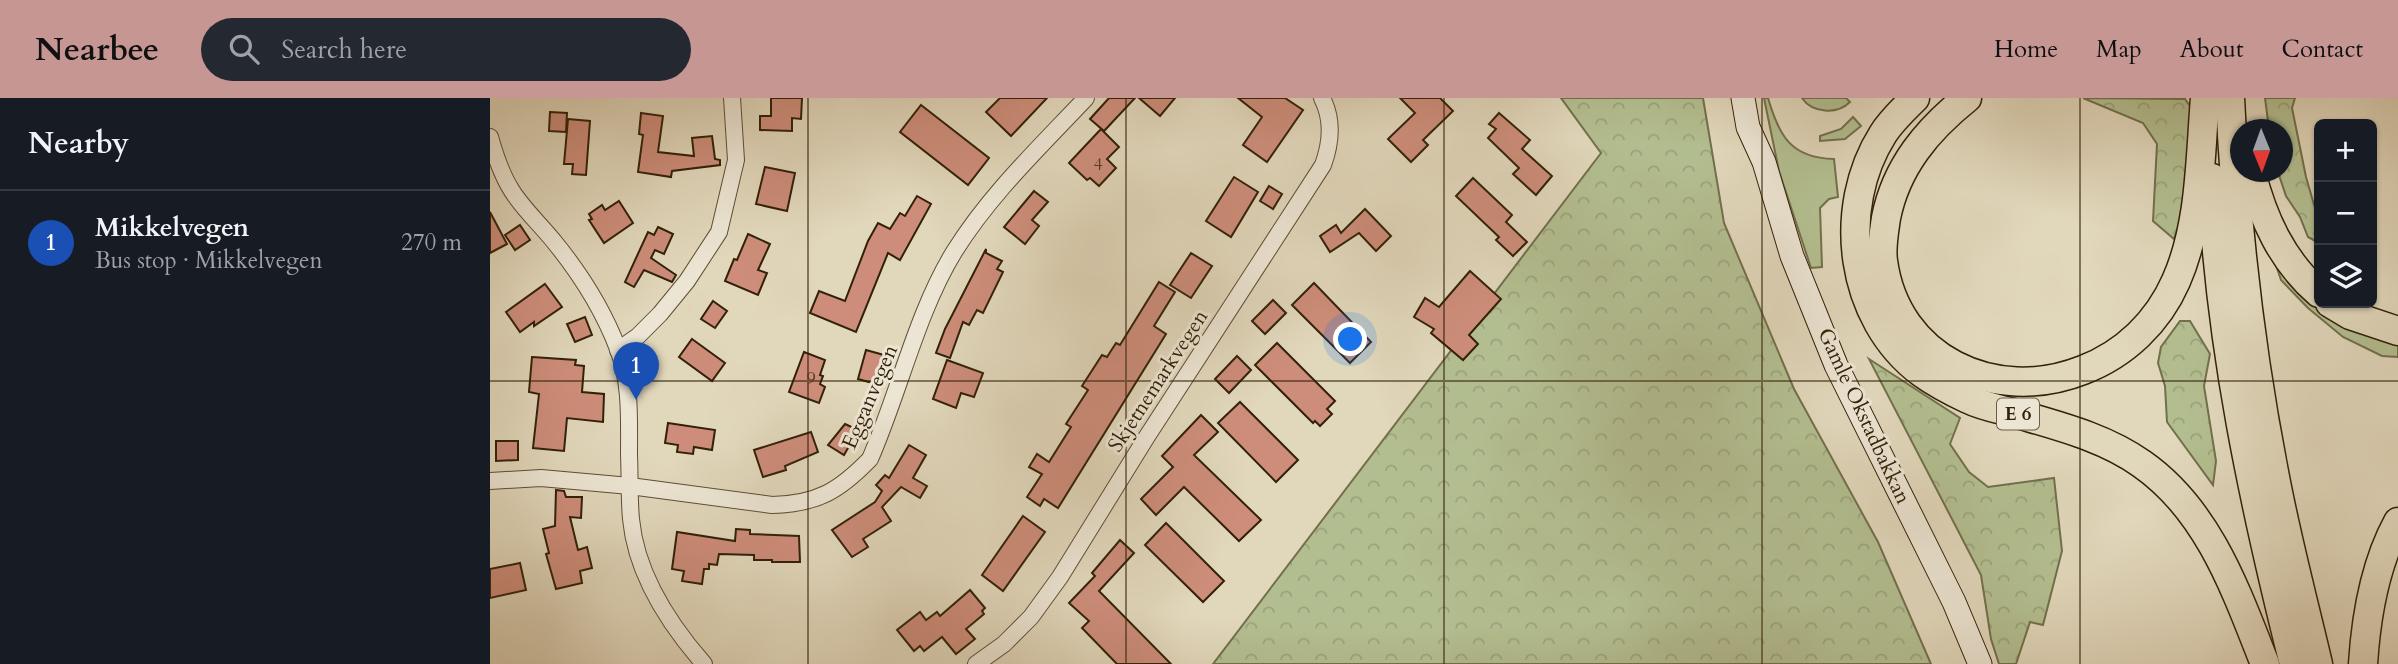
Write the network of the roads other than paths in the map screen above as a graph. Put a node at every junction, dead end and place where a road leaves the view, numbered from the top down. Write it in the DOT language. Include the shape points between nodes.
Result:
graph roads {
  1 [pos="732,98"];
  2 [pos="1086,98"];
  3 [pos="1322,98"];
  4 [pos="1743,98"];
  5 [pos="1757,98"];
  6 [pos="1915,98"];
  7 [pos="1967,98"];
  8 [pos="2207,98"];
  9 [pos="490,136"];
  10 [pos="1764,162"];
  11 [pos="2238,182"];
  12 [pos="2254,182"];
  13 [pos="2314,288"];
  14 [pos="2338,308"];
  15 [pos="2398,331"];
  16 [pos="618,350"];
  17 [pos="490,481"];
  18 [pos="630,486"];
  19 [pos="2398,522"];
  20 [pos="704,664"];
  21 [pos="976,664"];
  22 [pos="1980,664"];
  23 [pos="2265,664"];
  24 [pos="2294,664"];
  25 [pos="2318,664"];
  26 [pos="2363,664"];
  1 -- 16 [label="street" via="736,160 719,232 660,314"];
  2 -- 18 [label="street, Egganvegen" via="982,211 953,254 870,459 852,478 832,492 793,505"];
  3 -- 21 [label="street, Skjetnemarkvegen" via="1330,146 1323,165 1060,578 1031,617"];
  4 -- 10 [label="main road, Gamle Okstadbakkan" via="1748,127"];
  5 -- 10 [label="main road, Gamle Okstadbakkan"];
  6 -- 23 [label="highway, E 6" via="1884,131 1868,161 1858,196 1855,251 1860,278 1882,328 1921,372 1950,390 2093,438 2133,458 2168,485 2212,545"];
  7 -- 8 [label="highway, E 6" via="1910,155 1889,204 1883,260 1901,313 1935,352 1956,368 1979,376 2030,383 2051,381 2113,357 2134,340 2166,300 2177,280 2192,225"];
  8 -- 24 [label="highway, E 6" via="2220,289 2232,370"];
  9 -- 16 [label="street" via="513,192 581,278"];
  10 -- 22 [label="main road, Gamle Okstadbakkan" via="1792,256 1836,365"];
  11 -- 25 [label="highway" via="2245,286 2258,378 2274,474"];
  12 -- 13 [label="highway" via="2281,249"];
  14 -- 15 [label="highway"];
  16 -- 18 [label="street" via="629,399"];
  17 -- 18 [label="street, Egganvegen" via="541,478"];
  18 -- 20 [label="street" via="631,521 656,598 678,635"];
  19 -- 26 [label="highway" via="2376,581"];
}
